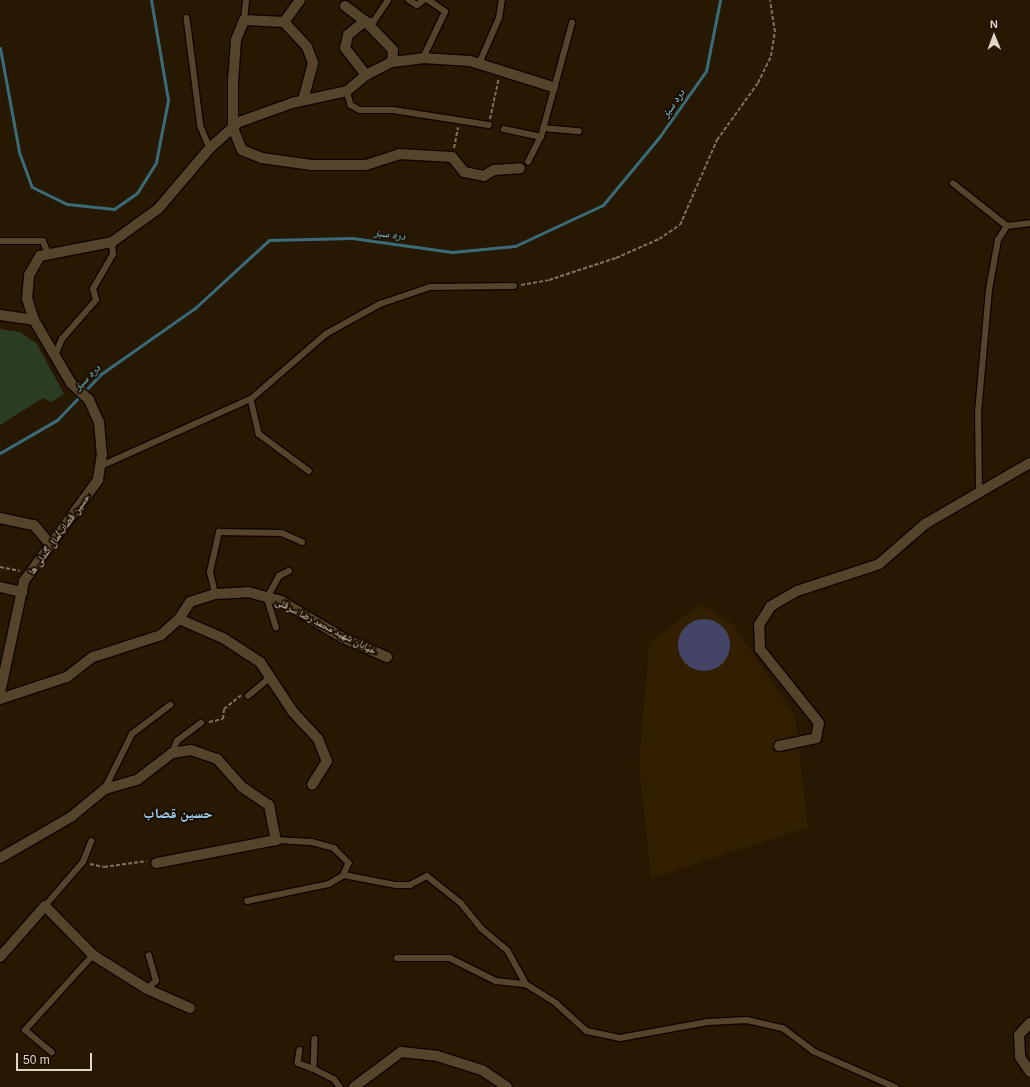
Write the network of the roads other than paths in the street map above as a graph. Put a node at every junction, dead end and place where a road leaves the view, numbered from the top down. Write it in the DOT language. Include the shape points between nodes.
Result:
graph roads {
  1 [pos="246,0"];
  2 [pos="300,0"];
  3 [pos="388,0"];
  4 [pos="409,0"];
  5 [pos="424,0"];
  6 [pos="428,0"];
  7 [pos="502,0"];
  8 [pos="345,6"];
  9 [pos="187,18"];
  10 [pos="244,20"];
  11 [pos="365,21"];
  12 [pos="284,22"];
  13 [pos="572,23"];
  14 [pos="423,58"];
  15 [pos="392,62"];
  16 [pos="478,64"];
  17 [pos="366,75"];
  18 [pos="553,87"];
  19 [pos="347,91"];
  20 [pos="303,100"];
  21 [pos="489,125"];
  22 [pos="233,128"];
  23 [pos="543,128"];
  24 [pos="504,129"];
  25 [pos="579,132"];
  26 [pos="541,137"];
  27 [pos="210,148"];
  28 [pos="528,162"];
  29 [pos="520,168"];
  30 [pos="953,183"];
  31 [pos="1030,223"];
  32 [pos="1007,226"];
  33 [pos="0,241"];
  34 [pos="112,242"];
  35 [pos="49,254"];
  36 [pos="514,286"];
  37 [pos="0,315"];
  38 [pos="34,320"];
  39 [pos="54,358"];
  40 [pos="251,399"];
  41 [pos="1030,463"];
  42 [pos="101,466"];
  43 [pos="309,471"];
  44 [pos="979,490"];
  45 [pos="0,518"];
  46 [pos="302,542"];
  47 [pos="51,545"];
  48 [pos="289,571"];
  49 [pos="0,587"];
  50 [pos="22,592"];
  51 [pos="215,594"];
  52 [pos="267,598"];
  53 [pos="179,619"];
  54 [pos="276,628"];
  55 [pos="387,657"];
  56 [pos="271,678"];
  57 [pos="0,693"];
  58 [pos="248,696"];
  59 [pos="0,699"];
  60 [pos="170,705"];
  61 [pos="201,723"];
  62 [pos="779,746"];
  63 [pos="172,753"];
  64 [pos="312,784"];
  65 [pos="105,789"];
  66 [pos="276,840"];
  67 [pos="91,842"];
  68 [pos="0,858"];
  69 [pos="156,863"];
  70 [pos="344,875"];
  71 [pos="247,900"];
  72 [pos="45,906"];
  73 [pos="93,955"];
  74 [pos="149,956"];
  75 [pos="0,957"];
  76 [pos="397,958"];
  77 [pos="526,984"];
  78 [pos="147,989"];
  79 [pos="190,1008"];
  80 [pos="1030,1023"];
  81 [pos="315,1039"];
  82 [pos="300,1050"];
  83 [pos="52,1053"];
  84 [pos="314,1069"];
  85 [pos="1030,1072"];
  86 [pos="340,1087"];
  87 [pos="354,1087"];
  88 [pos="507,1087"];
  89 [pos="895,1087"];
  1 -- 10 [label="lane"];
  2 -- 12 [label="street"];
  3 -- 11 [label="lane" via="374,21"];
  4 -- 5 [label="lane" via="417,5"];
  6 -- 14 [label="lane" via="445,12"];
  7 -- 16 [label="lane" via="499,18"];
  8 -- 11 [label="street"];
  9 -- 27 [label="lane" via="201,127"];
  10 -- 12 [label="street"];
  10 -- 22 [label="street" via="236,40"];
  11 -- 15 [label="street" via="393,50"];
  11 -- 17 [label="street" via="348,35 345,48"];
  12 -- 20 [label="street" via="307,47 313,63"];
  13 -- 18 [label="lane" via="558,82"];
  14 -- 15 [label="street"];
  14 -- 16 [label="street"];
  15 -- 17 [label="street"];
  16 -- 18 [label="street"];
  17 -- 19 [label="street"];
  18 -- 23 [label="lane"];
  19 -- 20 [label="street"];
  19 -- 21 [label="lane" via="351,105 360,110 393,110"];
  20 -- 22 [label="street" via="239,122"];
  22 -- 27 [label="street"];
  22 -- 29 [label="street" via="242,150 262,158 312,165 366,165 399,154 452,157 464,172 484,176 494,170"];
  23 -- 25 [label="lane"];
  23 -- 26 [label="lane"];
  24 -- 26 [label="lane"];
  26 -- 28 [label="lane"];
  27 -- 34 [label="street" via="158,210"];
  30 -- 32 [label="lane"];
  31 -- 32 [label="lane"];
  32 -- 44 [label="lane" via="998,240 989,290 978,413"];
  33 -- 35 [label="lane" via="43,242"];
  34 -- 35 [label="street"];
  34 -- 39 [label="lane" via="113,255 93,289 96,300 62,339"];
  35 -- 38 [label="street" via="40,256 29,275 27,299"];
  36 -- 40 [label="lane" via="430,287 380,304 326,334"];
  37 -- 38 [label="street"];
  38 -- 39 [label="street"];
  39 -- 42 [label="street, حسین قصاب/مال گندلی ها" via="71,383 89,400 98,422"];
  40 -- 42 [label="lane"];
  40 -- 43 [label="lane" via="259,434"];
  41 -- 44 [label="street"];
  42 -- 47 [label="street, حسین قصاب/مال گندلی ها" via="98,480"];
  44 -- 62 [label="street" via="925,524 879,564 797,591 771,606 759,625 760,649 819,723 816,738"];
  45 -- 47 [label="street" via="34,525"];
  46 -- 51 [label="lane" via="282,532 219,532 210,572"];
  47 -- 50 [label="street, حسین قصاب/مال گندلی ها" via="30,574"];
  48 -- 52 [label="lane" via="279,576"];
  49 -- 50 [label="street"];
  50 -- 57 [label="street, حسین قصاب/مال گندلی ها"];
  51 -- 52 [label="street, خیابان شهید محمد رضا سرقلی" via="248,592"];
  51 -- 53 [label="street, خیابان شهید محمد رضا سرقلی" via="190,602"];
  52 -- 54 [label="lane"];
  52 -- 55 [label="street, خیابان شهید محمد رضا سرقلی"];
  53 -- 56 [label="street" via="223,638 260,662"];
  53 -- 59 [label="street, خیابان شهید محمد رضا سرقلی" via="161,635 93,657 67,677"];
  56 -- 58 [label="lane"];
  56 -- 64 [label="street" via="318,739 327,761"];
  60 -- 65 [label="lane" via="132,734"];
  61 -- 63 [label="lane" via="177,742"];
  63 -- 65 [label="street" via="137,780"];
  63 -- 66 [label="street" via="191,750 217,758 242,787 269,805"];
  65 -- 68 [label="street" via="71,816"];
  66 -- 69 [label="street"];
  66 -- 70 [label="lane" via="312,842 334,848 349,863"];
  67 -- 72 [label="lane" via="83,862"];
  70 -- 71 [label="lane" via="330,884"];
  70 -- 77 [label="lane" via="410,885 427,876 461,903 481,928 508,951"];
  72 -- 73 [label="street"];
  72 -- 75 [label="street"];
  73 -- 78 [label="street"];
  73 -- 83 [label="lane" via="25,1030"];
  74 -- 78 [label="lane" via="156,981"];
  76 -- 77 [label="lane" via="450,958 496,981"];
  77 -- 89 [label="lane" via="556,1003 587,1031 620,1038 708,1022 747,1020 783,1028 813,1051"];
  78 -- 79 [label="street"];
  80 -- 85 [label="street" via="1019,1035 1020,1057"];
  81 -- 84 [label="lane"];
  82 -- 84 [label="lane" via="298,1062"];
  84 -- 86 [label="lane" via="334,1079"];
  87 -- 88 [label="street" via="402,1052 437,1056 482,1070"];
}
